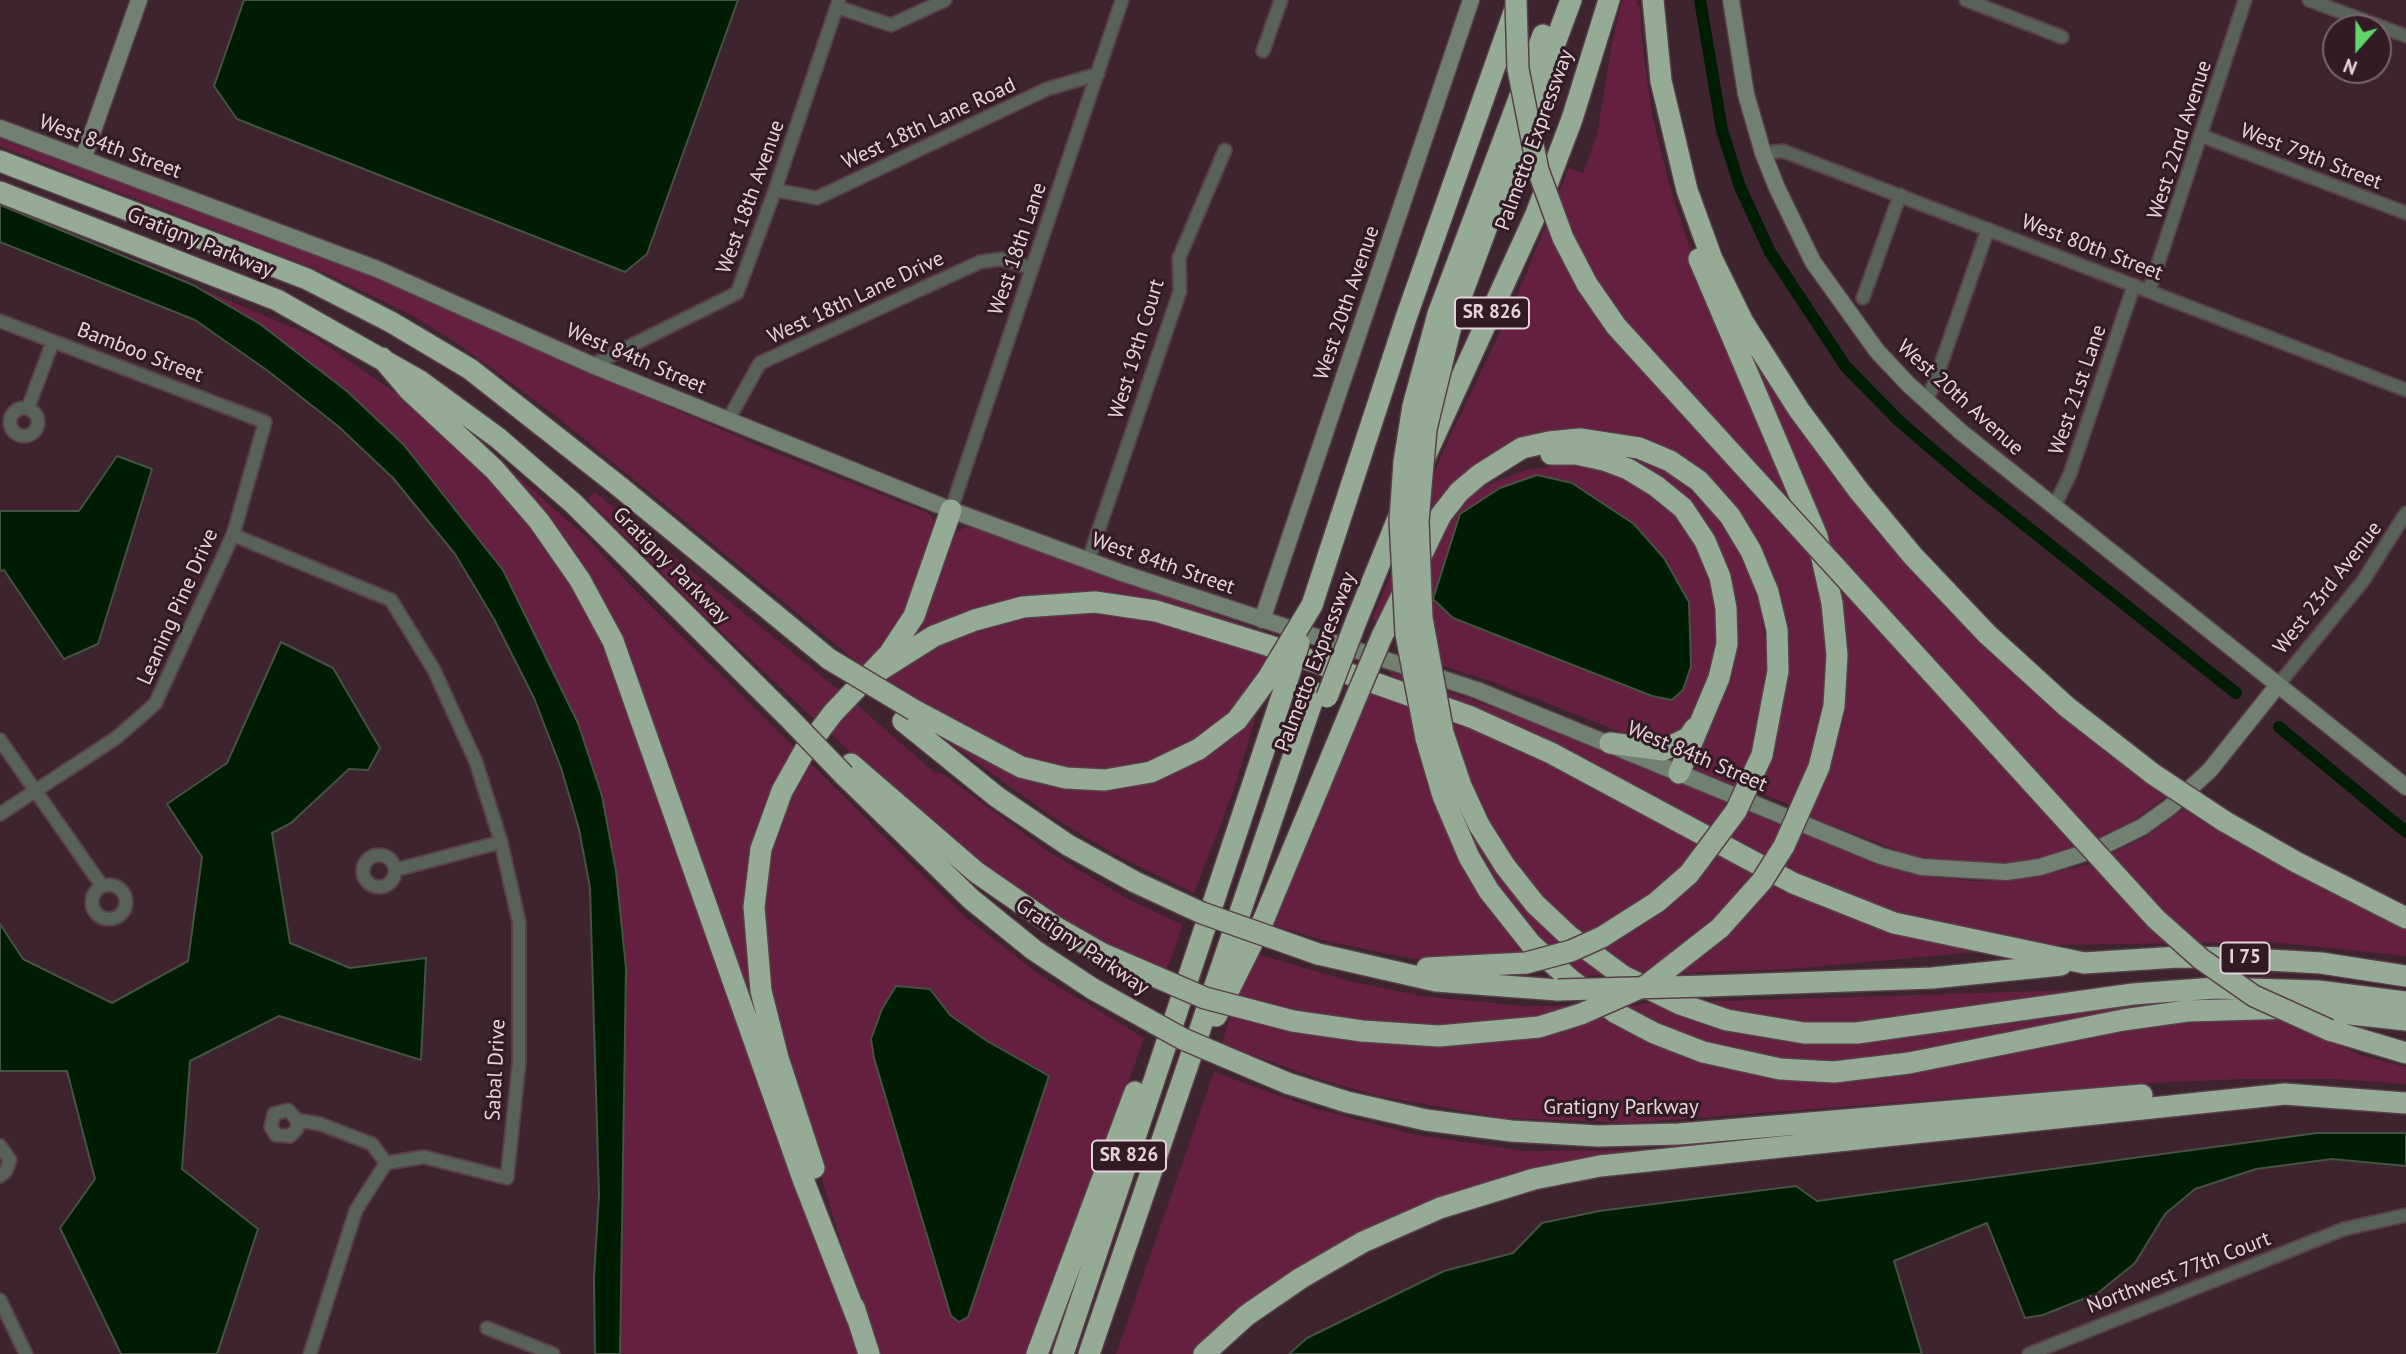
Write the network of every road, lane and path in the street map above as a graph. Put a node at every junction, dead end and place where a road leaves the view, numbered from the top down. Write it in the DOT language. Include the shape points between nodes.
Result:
graph roads {
  1 [pos="139,0"];
  2 [pos="945,0"];
  3 [pos="1122,0"];
  4 [pos="1281,0"];
  5 [pos="1471,0"];
  6 [pos="1517,0"];
  7 [pos="1556,0"];
  8 [pos="1571,0"];
  9 [pos="1596,0"];
  10 [pos="1609,0"];
  11 [pos="1653,0"];
  12 [pos="1731,0"];
  13 [pos="1966,0"];
  14 [pos="2245,0"];
  15 [pos="2309,0"];
  16 [pos="838,4"];
  17 [pos="2406,36"];
  18 [pos="2062,37"];
  19 [pos="1263,51"];
  20 [pos="1098,74"];
  21 [pos="0,128"];
  22 [pos="2202,136"];
  23 [pos="1225,150"];
  24 [pos="1763,153"];
  25 [pos="83,159"];
  26 [pos="0,161"];
  27 [pos="1682,174"];
  28 [pos="775,190"];
  29 [pos="0,192"];
  30 [pos="1900,195"];
  31 [pos="2406,213"];
  32 [pos="1987,229"];
  33 [pos="1031,268"];
  34 [pos="2134,285"];
  35 [pos="2149,291"];
  36 [pos="1863,298"];
  37 [pos="1446,316"];
  38 [pos="0,321"];
  39 [pos="53,341"];
  40 [pos="382,358"];
  41 [pos="592,365"];
  42 [pos="2406,390"];
  43 [pos="1925,401"];
  44 [pos="28,408"];
  45 [pos="728,421"];
  46 [pos="265,422"];
  47 [pos="1479,475"];
  48 [pos="2054,507"];
  49 [pos="951,510"];
  50 [pos="2406,513"];
  51 [pos="233,535"];
  52 [pos="1088,561"];
  53 [pos="1351,618"];
  54 [pos="1262,620"];
  55 [pos="869,677"];
  56 [pos="1277,681"];
  57 [pos="2278,685"];
  58 [pos="1321,695"];
  59 [pos="909,716"];
  60 [pos="1702,718"];
  61 [pos="1434,735"];
  62 [pos="0,740"];
  63 [pos="1610,743"];
  64 [pos="848,769"];
  65 [pos="1679,773"];
  66 [pos="2406,787"];
  67 [pos="34,791"];
  68 [pos="0,814"];
  69 [pos="501,842"];
  70 [pos="395,870"];
  71 [pos="102,886"];
  72 [pos="2406,918"];
  73 [pos="1195,957"];
  74 [pos="2084,962"];
  75 [pos="1378,969"];
  76 [pos="2406,976"];
  77 [pos="1638,989"];
  78 [pos="2406,1002"];
  79 [pos="1216,1016"];
  80 [pos="2406,1020"];
  81 [pos="2406,1053"];
  82 [pos="2285,1094"];
  83 [pos="2406,1103"];
  84 [pos="297,1120"];
  85 [pos="0,1146"];
  86 [pos="386,1163"];
  87 [pos="0,1176"];
  88 [pos="2406,1215"];
  89 [pos="0,1300"];
  90 [pos="857,1318"];
  91 [pos="487,1328"];
  92 [pos="26,1354"];
  93 [pos="310,1354"];
  94 [pos="553,1354"];
  95 [pos="869,1354"];
  96 [pos="1037,1354"];
  97 [pos="1063,1354"];
  98 [pos="1089,1354"];
  99 [pos="1101,1354"];
  100 [pos="1204,1354"];
  101 [pos="2029,1354"];
  1 -- 25 [label="street"];
  2 -- 16 [label="street" via="891,25"];
  3 -- 20 [label="street, West 18th Lane"];
  4 -- 19 [label="street"];
  5 -- 54 [label="street, West 20th Avenue"];
  6 -- 56 [label="highway, Palmetto Expressway, bridge" via="1312,605"];
  6 -- 81 [label="highway, bridge" via="1518,69 1538,170 1563,238 1616,326 2156,919 2254,996 2329,1030"];
  7 -- 37 [label="highway"];
  8 -- 37 [label="highway"];
  9 -- 53 [label="highway" via="1563,106 1516,231 1393,500"];
  10 -- 53 [label="highway, Palmetto Expressway / SR 826" via="1536,214"];
  11 -- 27 [label="highway" via="1661,81"];
  12 -- 24 [label="street, West 20th Avenue" via="1742,75"];
  13 -- 18 [label="street"];
  14 -- 22 [label="street, West 22nd Avenue"];
  15 -- 17 [label="street"];
  16 -- 28 [label="street, West 18th Avenue"];
  20 -- 28 [label="street, West 18th Lane Road" via="1047,89 817,198"];
  20 -- 33 [label="street, West 18th Lane"];
  21 -- 25 [label="street, West 84th Street"];
  22 -- 31 [label="street, West 79th Street"];
  22 -- 35 [label="street, West 22nd Avenue"];
  23 -- 52 [label="street, West 19th Court" via="1179,258 1180,291"];
  24 -- 30 [label="street, West 80th Street" via="1783,151"];
  24 -- 43 [label="street, West 20th Avenue" via="1794,226 1826,282 1870,343"];
  25 -- 41 [label="street, West 84th Street" via="377,269"];
  26 -- 59 [label="highway, Gratigny Parkway, bridge" via="306,279 470,369 829,659"];
  27 -- 72 [label="highway, bridge" via="1712,259 1744,322 1799,410 1913,556 1987,634 2067,707 2153,774 2296,862"];
  27 -- 77 [label="highway, bridge" via="1698,255 1817,536 1832,603 1837,654 1834,706 1819,768 1784,846 1742,906 1700,947"];
  28 -- 41 [label="street, West 18th Avenue" via="737,293"];
  29 -- 40 [label="highway, Gratigny Parkway" via="277,300"];
  30 -- 32 [label="street, West 80th Street"];
  30 -- 36 [label="street"];
  32 -- 34 [label="street, West 80th Street"];
  32 -- 43 [label="street"];
  33 -- 45 [label="street, West 18th Lane Drive" via="1000,259 980,262 760,363"];
  33 -- 49 [label="street, West 18th Lane"];
  34 -- 35 [label="street, West 80th Street"];
  34 -- 48 [label="street, West 21st Lane" via="2070,474"];
  35 -- 42 [label="street, West 80th Street"];
  37 -- 61 [label="highway, bridge" via="1426,429 1418,522"];
  38 -- 39 [label="street, Bamboo Street"];
  39 -- 44 [label="street"];
  39 -- 46 [label="street, Bamboo Street"];
  40 -- 64 [label="highway, Gratigny Parkway, bridge" via="498,438 573,503 787,716"];
  40 -- 90 [label="highway" via="409,390 494,469 539,521 580,580 612,641"];
  41 -- 45 [label="street, West 84th Street"];
  43 -- 48 [label="street, West 20th Avenue"];
  45 -- 49 [label="street, West 84th Street"];
  46 -- 51 [label="street, Leaning Pine Drive"];
  47 -- 60 [label="highway" via="1528,456 1576,454 1628,469 1683,508 1705,541 1720,576 1726,608 1727,644"];
  47 -- 75 [label="highway, bridge" via="1522,448 1580,439 1639,448 1670,461 1699,481 1730,516 1768,592 1777,630 1774,704 1762,755 1736,811 1689,874 1657,902 1602,937 1526,963"];
  47 -- 79 [label="highway, bridge" via="1459,492 1425,541 1263,921"];
  48 -- 57 [label="street"];
  49 -- 52 [label="street, West 84th Street"];
  49 -- 55 [label="highway" via="918,608"];
  50 -- 57 [label="street, West 23rd Avenue" via="2363,581"];
  51 -- 67 [label="street, Leaning Pine Drive" via="155,704 116,738"];
  51 -- 69 [label="street, Sabal Drive" via="391,600 435,670 476,762"];
  52 -- 54 [label="street, West 84th Street"];
  53 -- 58 [label="highway, Palmetto Expressway / SR 826, bridge"];
  54 -- 63 [label="street, West 84th Street" via="1477,690"];
  55 -- 74 [label="highway" via="934,636 1023,607 1095,603 1156,611 1279,649 1490,725 1850,908 1948,937"];
  55 -- 90 [label="highway" via="814,738 782,791 761,849 754,908 758,969 769,1026"];
  56 -- 59 [label="highway" via="1199,749 1152,772 1105,780 1066,778 1021,767"];
  56 -- 73 [label="highway, Palmetto Expressway / SR 826"];
  57 -- 65 [label="street, West 84th Street" via="2215,764 2165,811 2097,849 2029,869 1922,867 1881,856"];
  57 -- 66 [label="street"];
  58 -- 79 [label="highway, Palmetto Expressway / SR 826"];
  58 -- 98 [label="highway"];
  59 -- 75 [label="highway, Gratigny Parkway, bridge" via="997,797 1135,883 1202,914 1318,954"];
  60 -- 63 [label="highway" via="1688,738 1664,750"];
  60 -- 65 [label="highway"];
  61 -- 78 [label="highway" via="1479,825 1535,904 1578,944 1623,976 1680,1004 1727,1020 1804,1034 1857,1033 2133,994 2215,988 2318,991"];
  61 -- 80 [label="highway" via="1447,807 1469,857 1515,925 1552,965 1591,996 1633,1023 1703,1052 1756,1065 1834,1072 1909,1063 2188,1010 2295,1008"];
  62 -- 67 [label="street"];
  63 -- 65 [label="street, West 84th Street"];
  64 -- 77 [label="highway, bridge" via="976,872 1054,926 1172,986 1242,1010 1319,1026 1400,1035 1477,1035 1526,1030 1581,1014"];
  64 -- 82 [label="highway, Gratigny Parkway, bridge" via="971,899 1034,950 1093,989 1183,1039 1287,1083 1426,1120 1511,1131 1679,1135 2213,1090"];
  67 -- 68 [label="street, Leaning Pine Drive"];
  67 -- 71 [label="street"];
  69 -- 70 [label="street"];
  69 -- 86 [label="street, Sabal Drive" via="519,922 519,1063 507,1178 424,1157"];
  73 -- 96 [label="highway" via="1169,995"];
  73 -- 97 [label="highway, Palmetto Expressway / SR 826"];
  74 -- 76 [label="highway, I 75" via="2234,958"];
  74 -- 77 [label="highway, Gratigny Parkway, bridge" via="1932,978"];
  75 -- 77 [label="highway, Gratigny Parkway, bridge" via="1436,981 1558,990"];
  79 -- 99 [label="highway, Palmetto Expressway / SR 826"];
  82 -- 83 [label="highway"];
  82 -- 100 [label="highway" via="1600,1166 1534,1180 1440,1208 1363,1242 1248,1315"];
  84 -- 86 [label="street" via="372,1144"];
  85 -- 87 [label="street" via="10,1160"];
  86 -- 93 [label="street" via="356,1210"];
  88 -- 101 [label="street, Northwest 77th Court" via="2344,1229"];
  89 -- 92 [label="street"];
  90 -- 95 [label="highway"];
  91 -- 94 [label="street"];
}
